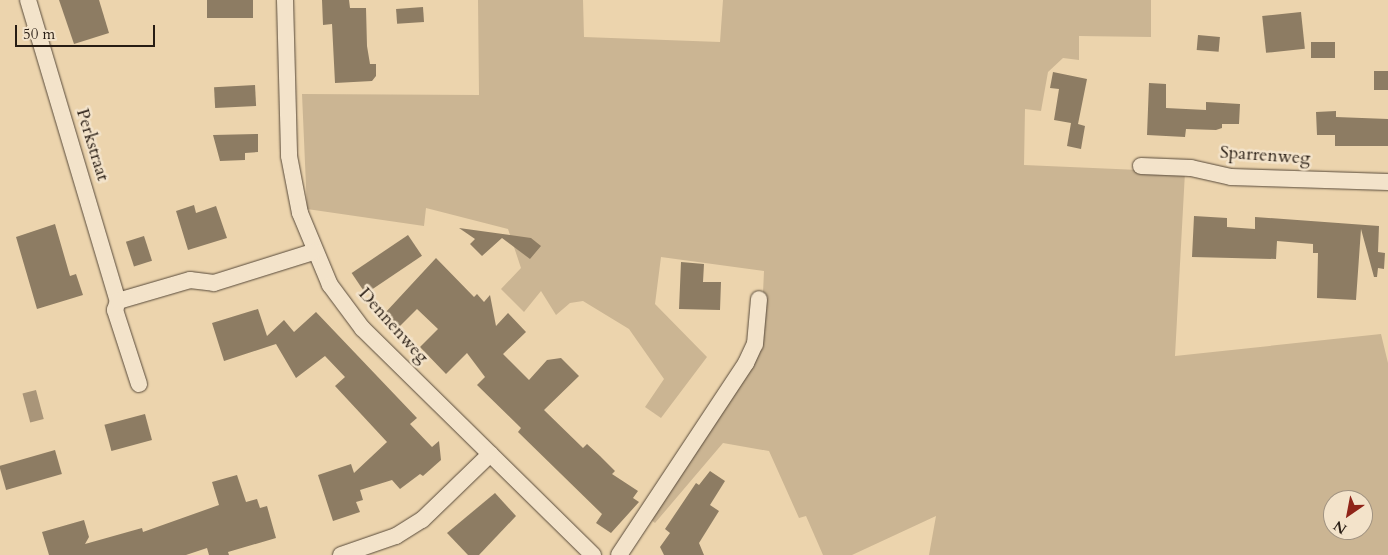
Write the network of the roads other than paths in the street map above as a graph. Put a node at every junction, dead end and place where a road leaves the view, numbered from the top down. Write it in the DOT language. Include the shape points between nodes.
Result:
graph roads {
  1 [pos="28,0"];
  2 [pos="285,0"];
  3 [pos="1141,166"];
  4 [pos="1388,182"];
  5 [pos="314,252"];
  6 [pos="759,299"];
  7 [pos="118,301"];
  8 [pos="139,384"];
  9 [pos="490,454"];
  10 [pos="340,555"];
  11 [pos="593,555"];
  12 [pos="619,555"];
  1 -- 7 [label="street, Perkstraat"];
  2 -- 5 [label="street, Dennenweg" via="289,156 300,213"];
  3 -- 4 [label="street, Sparrenweg" via="1191,168 1232,178"];
  5 -- 7 [label="street" via="214,283 190,280"];
  5 -- 9 [label="street, Dennenweg" via="330,284 362,328"];
  6 -- 12 [label="street" via="755,344 746,363"];
  7 -- 8 [label="street, Perkstraat" via="114,310"];
  9 -- 10 [label="street" via="422,520 396,536"];
  9 -- 11 [label="street, Dennenweg"];
}
